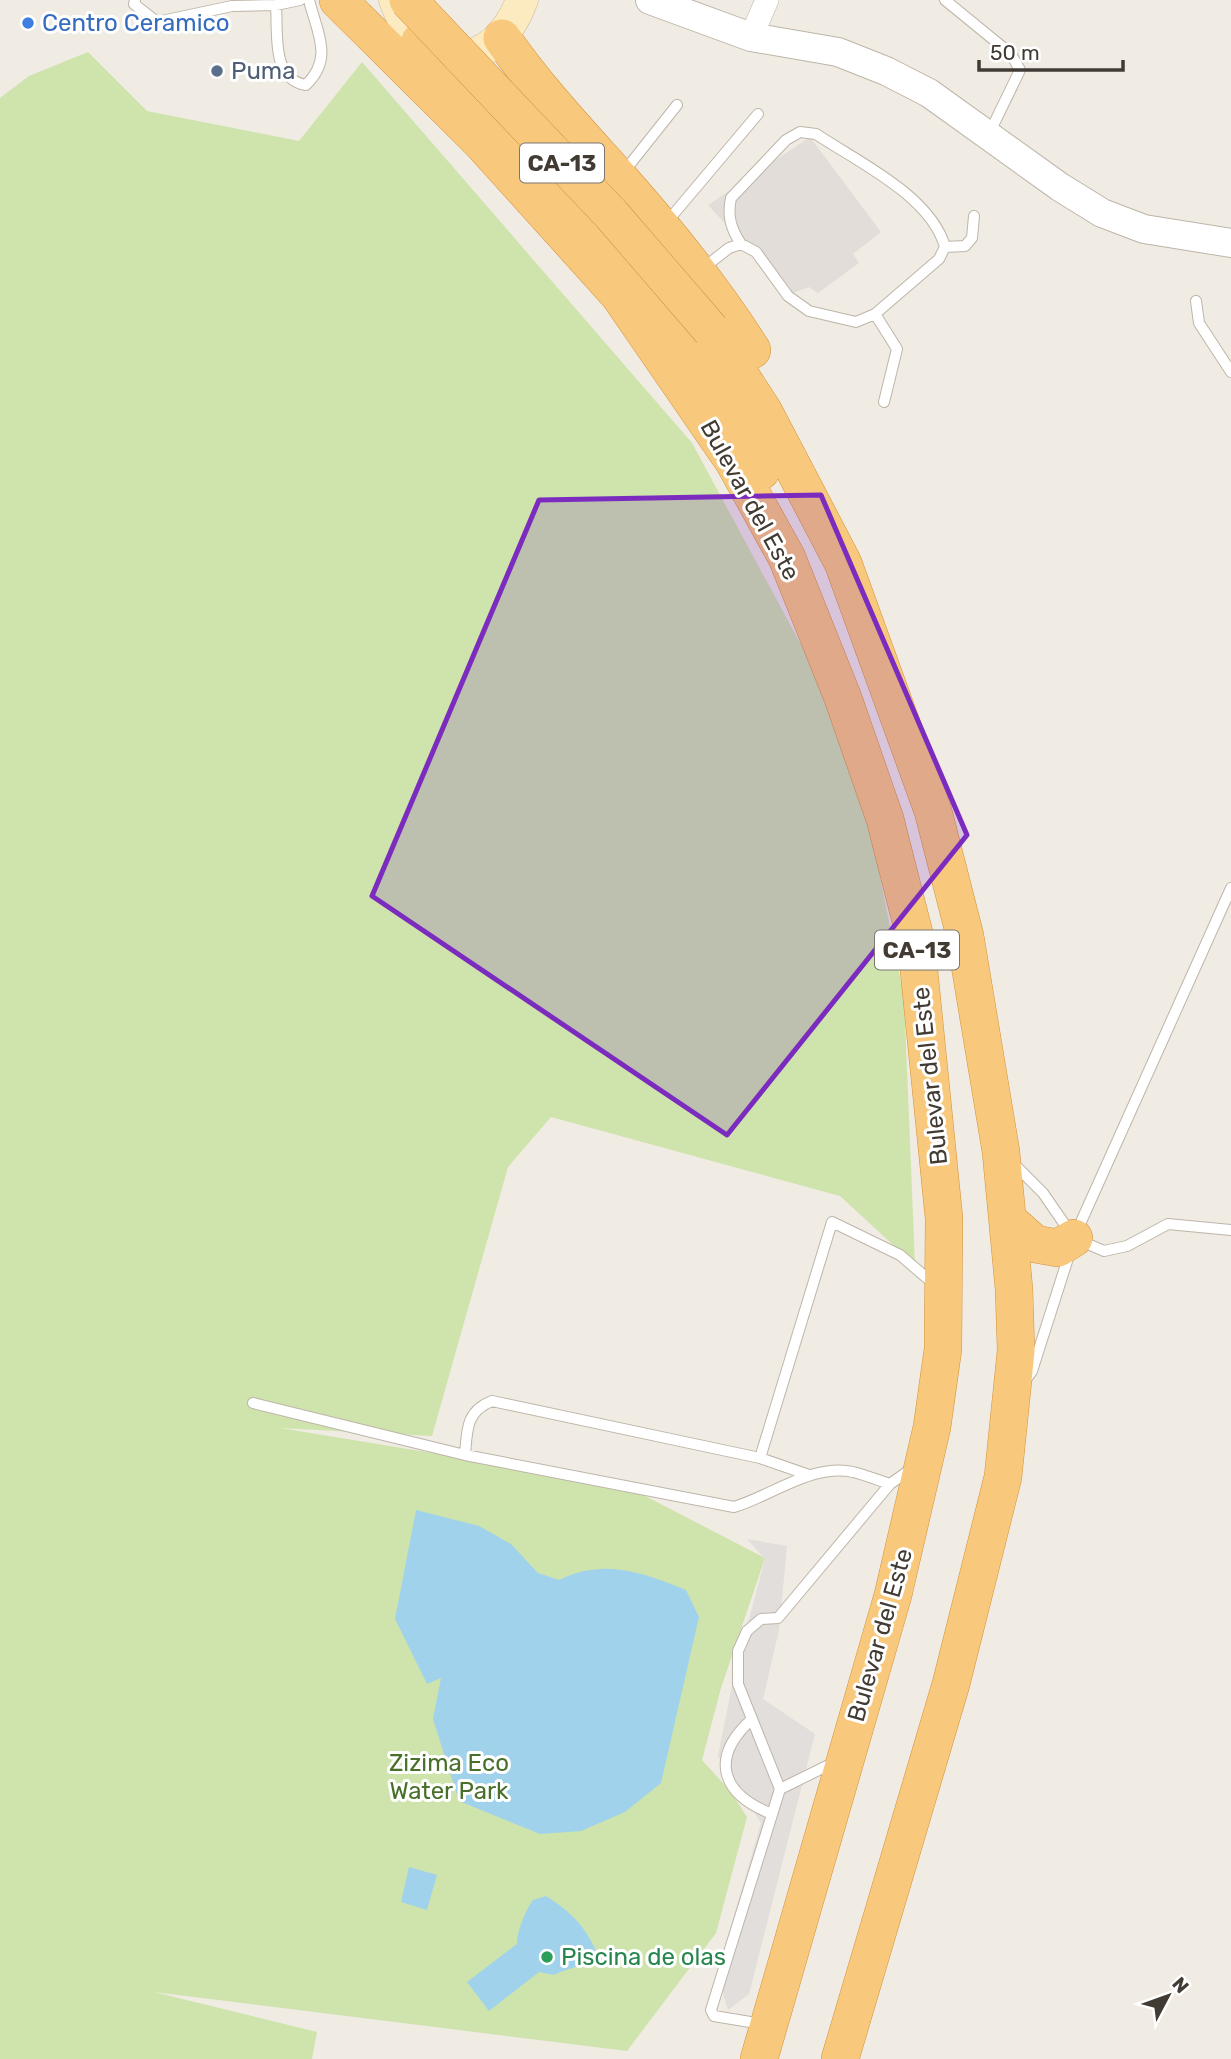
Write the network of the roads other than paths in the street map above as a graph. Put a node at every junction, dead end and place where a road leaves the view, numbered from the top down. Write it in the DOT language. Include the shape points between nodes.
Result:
graph roads {
  1 [pos="135,0"];
  2 [pos="300,0"];
  3 [pos="309,0"];
  4 [pos="338,0"];
  5 [pos="395,0"];
  6 [pos="408,0"];
  7 [pos="522,0"];
  8 [pos="650,0"];
  9 [pos="767,0"];
  10 [pos="945,0"];
  11 [pos="276,5"];
  12 [pos="751,37"];
  13 [pos="502,38"];
  14 [pos="420,41"];
  15 [pos="677,105"];
  16 [pos="556,110"];
  17 [pos="758,114"];
  18 [pos="505,134"];
  19 [pos="988,135"];
  20 [pos="620,178"];
  21 [pos="974,216"];
  22 [pos="662,228"];
  23 [pos="1231,243"];
  24 [pos="741,244"];
  25 [pos="946,247"];
  26 [pos="698,273"];
  27 [pos="1196,301"];
  28 [pos="875,314"];
  29 [pos="1231,372"];
  30 [pos="884,402"];
  31 [pos="787,558"];
  32 [pos="843,563"];
  33 [pos="1231,888"];
  34 [pos="1001,1152"];
  35 [pos="1008,1220"];
  36 [pos="1231,1230"];
  37 [pos="1074,1238"];
  38 [pos="943,1293"];
  39 [pos="1012,1398"];
  40 [pos="253,1403"];
  41 [pos="465,1455"];
  42 [pos="760,1458"];
  43 [pos="925,1458"];
  44 [pos="809,1475"];
  45 [pos="890,1484"];
  46 [pos="951,1684"];
  47 [pos="752,1719"];
  48 [pos="845,1756"];
  49 [pos="780,1789"];
  50 [pos="772,1814"];
  51 [pos="764,2042"];
  52 [pos="840,2059"];
  53 [pos="863,2059"];
  1 -- 11 [label="lane" via="134,4 157,22 232,6"];
  2 -- 11 [label="lane"];
  3 -- 11 [label="lane" via="323,57 319,72 306,85 292,82 282,71"];
  4 -- 31 [label="highway, Bulevar del Este / CA-13" via="481,142 620,295 734,462"];
  5 -- 14 [label="main road" via="403,20"];
  6 -- 32 [label="highway, CA-13, bridge" via="611,214 711,330 764,412"];
  7 -- 13 [label="main road"];
  8 -- 12 [label="street"];
  9 -- 12 [label="street"];
  10 -- 19 [label="lane" via="1012,54 1020,71"];
  12 -- 19 [label="street" via="838,52 886,71 929,93"];
  13 -- 14 [label="main road" via="473,56 444,53"];
  13 -- 16 [label="highway"];
  14 -- 18 [label="highway"];
  15 -- 20 [label="lane"];
  16 -- 18 [label="highway" via="521,82 497,82 490,103"];
  16 -- 20 [label="highway"];
  17 -- 22 [label="lane"];
  18 -- 31 [label="highway" via="618,254 710,374 760,467"];
  19 -- 23 [label="street" via="1102,213 1144,229"];
  20 -- 22 [label="highway"];
  21 -- 25 [label="lane" via="972,238 965,246"];
  22 -- 26 [label="highway"];
  24 -- 25 [label="lane" via="732,231 732,198 786,140 800,132 816,134 906,192 941,231"];
  24 -- 26 [label="lane"];
  24 -- 28 [label="lane" via="756,252 788,296 809,311 856,322"];
  25 -- 28 [label="lane" via="939,259"];
  26 -- 32 [label="highway" via="736,324 780,401"];
  27 -- 29 [label="lane" via="1199,323"];
  28 -- 30 [label="lane" via="897,349"];
  31 -- 38 [label="highway, Bulevar del Este / CA-13" via="885,819 916,941 944,1218"];
  32 -- 34 [label="highway, CA-13" via="933,811 965,936"];
  33 -- 37 [label="lane"];
  34 -- 35 [label="highway, CA-13"];
  34 -- 37 [label="lane" via="1043,1193"];
  35 -- 37 [label="highway" via="1035,1244 1058,1248"];
  35 -- 39 [label="highway, CA-13" via="1016,1351"];
  36 -- 37 [label="lane" via="1168,1224 1127,1246 1104,1251"];
  37 -- 39 [label="lane" via="1032,1371"];
  38 -- 42 [label="lane" via="901,1255 832,1222"];
  38 -- 43 [label="highway, Bulevar del Este / CA-13" via="943,1349"];
  39 -- 46 [label="highway, CA-13" via="1003,1476"];
  40 -- 41 [label="lane"];
  41 -- 42 [label="lane" via="469,1418 492,1401"];
  41 -- 44 [label="lane" via="734,1507"];
  42 -- 44 [label="lane"];
  43 -- 45 [label="lane"];
  43 -- 48 [label="highway, Bulevar del Este / CA-13" via="893,1595"];
  44 -- 45 [label="lane" via="850,1471"];
  45 -- 47 [label="lane" via="778,1618 761,1619 747,1631 738,1651 738,1684"];
  46 -- 52 [label="highway, CA-13"];
  46 -- 53 [label="highway" via="924,1845"];
  47 -- 49 [label="lane"];
  47 -- 50 [label="lane" via="729,1744 725,1759 730,1783 748,1804"];
  48 -- 49 [label="lane"];
  48 -- 51 [label="highway, Bulevar del Este / CA-13"];
  49 -- 50 [label="lane"];
  50 -- 51 [label="lane" via="711,2010 714,2016"];
}
